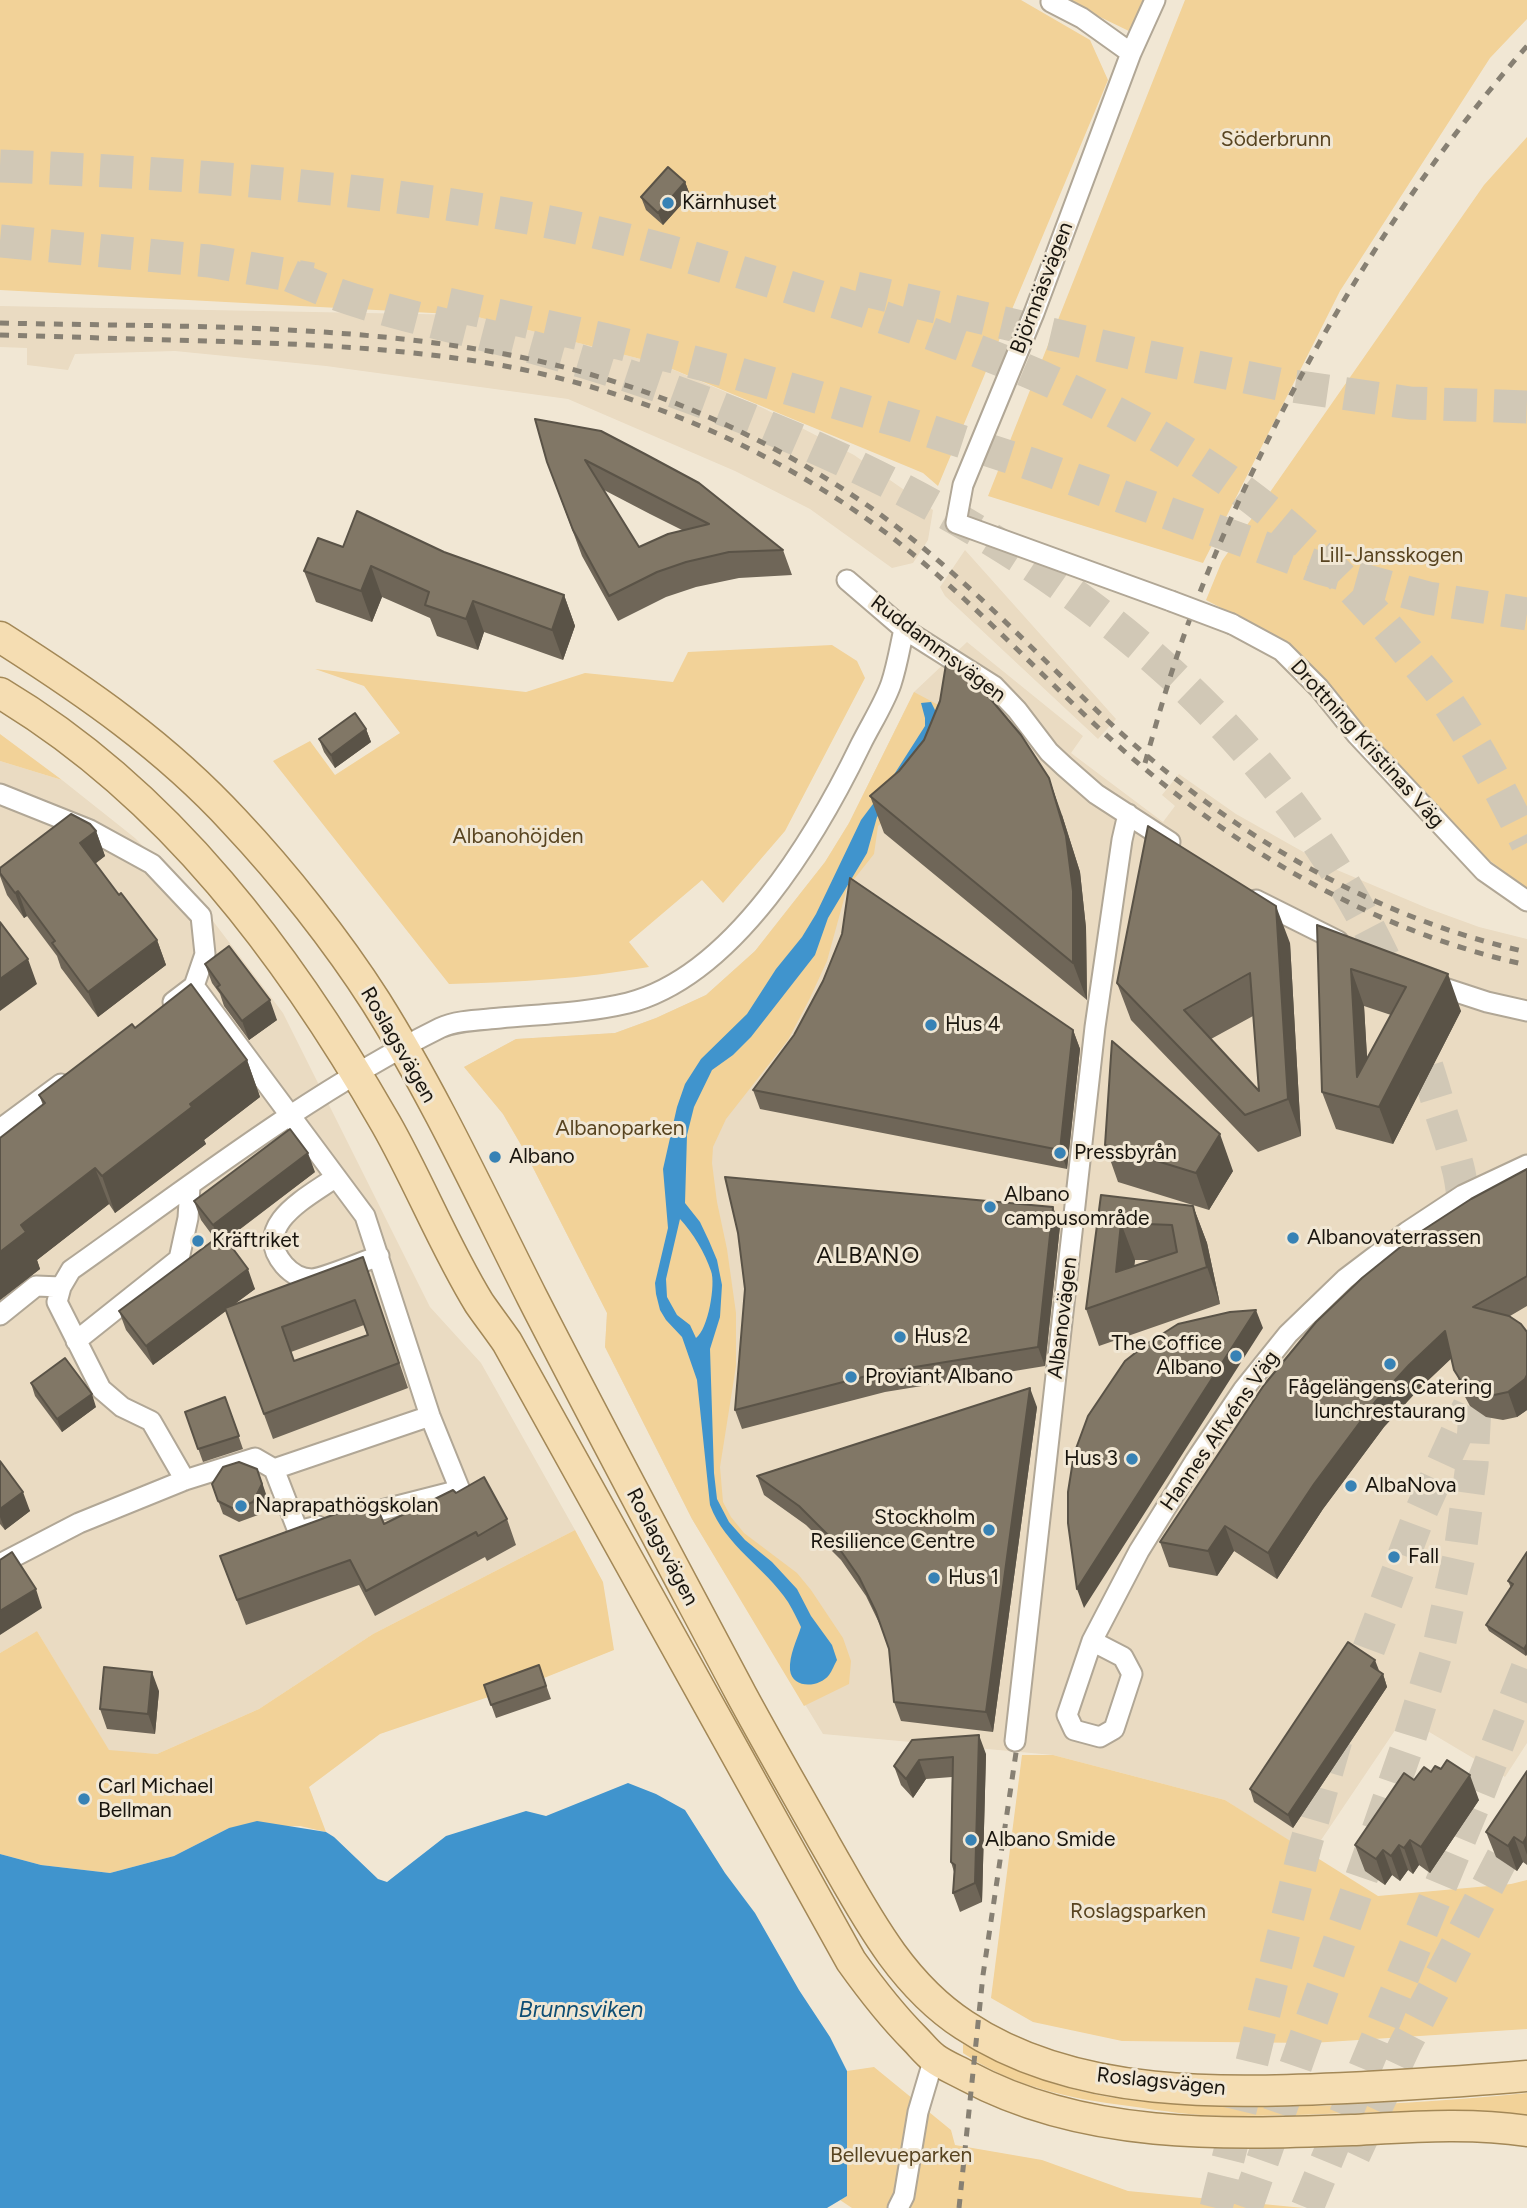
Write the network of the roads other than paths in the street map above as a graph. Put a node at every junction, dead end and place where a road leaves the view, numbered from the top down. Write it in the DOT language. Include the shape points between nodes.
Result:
graph roads {
  1 [pos="1155,0"];
  2 [pos="1051,2"];
  3 [pos="1131,53"];
  4 [pos="956,523"];
  5 [pos="847,580"];
  6 [pos="904,629"];
  7 [pos="0,637"];
  8 [pos="0,693"];
  9 [pos="0,794"];
  10 [pos="1128,814"];
  11 [pos="1183,850"];
  12 [pos="1236,886"];
  13 [pos="1527,901"];
  14 [pos="1357,950"];
  15 [pos="1416,978"];
  16 [pos="194,986"];
  17 [pos="162,1010"];
  18 [pos="1527,1011"];
  19 [pos="403,1049"];
  20 [pos="75,1074"];
  21 [pos="357,1075"];
  22 [pos="290,1115"];
  23 [pos="0,1129"];
  24 [pos="1527,1164"];
  25 [pos="336,1177"];
  26 [pos="190,1186"];
  27 [pos="379,1256"];
  28 [pos="61,1287"];
  29 [pos="0,1315"];
  30 [pos="76,1341"];
  31 [pos="430,1416"];
  32 [pos="274,1469"];
  33 [pos="185,1480"];
  34 [pos="0,1564"];
  35 [pos="1092,1641"];
  36 [pos="1015,1741"];
  37 [pos="934,2058"];
  38 [pos="1527,2076"];
  39 [pos="1527,2131"];
  40 [pos="898,2208"];
  1 -- 3 [label="street, Björnnäsvägen"];
  2 -- 3 [label="street"];
  3 -- 4 [label="street, Björnnäsvägen" via="1034,313 963,485"];
  4 -- 13 [label="street, Drottning Kristinas Väg, bridge" via="1233,624 1282,651 1484,872"];
  5 -- 6 [label="street, Ruddammsvägen"];
  6 -- 10 [label="street, Ruddammsvägen" via="993,686 1049,752 1096,794"];
  6 -- 19 [label="street" via="891,684 824,817 783,876 716,954 670,985 632,1002 447,1026"];
  7 -- 19 [label="main road, Roslagsvägen" via="83,690 152,743 237,824 374,999"];
  8 -- 21 [label="main road, Roslagsvägen" via="143,800 224,885 275,949"];
  9 -- 16 [label="street" via="90,830 152,864 201,916 205,954"];
  10 -- 11 [label="street, Ruddammsvägen"];
  10 -- 36 [label="street, Albanovägen" via="1095,1027"];
  12 -- 14 [label="street" via="1267,907"];
  15 -- 18 [label="street"];
  16 -- 17 [label="street"];
  16 -- 22 [label="street"];
  19 -- 21 [label="street"];
  19 -- 38 [label="main road, Roslagsvägen" via="772,1751 877,1933 903,1969 939,2005 964,2025 1044,2064 1133,2083 1190,2089 1297,2090"];
  20 -- 23 [label="street"];
  21 -- 22 [label="street"];
  21 -- 37 [label="main road, Roslagsvägen" via="479,1302 507,1342 851,1961 891,2016"];
  22 -- 25 [label="street"];
  22 -- 26 [label="street"];
  24 -- 35 [label="street, Hannes Alfvéns Väg" via="1463,1195 1407,1232 1345,1279 1288,1334 1195,1461 1139,1551"];
  25 -- 27 [label="street" via="365,1216"];
  25 -- 27 [label="street" via="275,1226 272,1239 277,1257 292,1274 312,1279"];
  26 -- 28 [label="street" via="71,1270"];
  26 -- 30 [label="street" via="179,1259"];
  27 -- 31 [label="street"];
  28 -- 29 [label="street" via="36,1286"];
  28 -- 30 [label="street" via="57,1302"];
  30 -- 33 [label="street" via="101,1389 122,1408 151,1421"];
  31 -- 32 [label="street"];
  31 -- 32 [label="street" via="460,1490 298,1531"];
  32 -- 33 [label="street" via="255,1458"];
  33 -- 34 [label="street" via="79,1523"];
  35 -- 35 [label="street, Hannes Alfvéns Väg" via="1067,1715 1074,1730 1100,1737 1114,1728 1132,1674 1123,1657"];
  37 -- 39 [label="main road, Roslagsvägen" via="989,2088 1033,2104 1123,2125 1243,2132 1440,2126"];
  37 -- 40 [label="street"];
}
